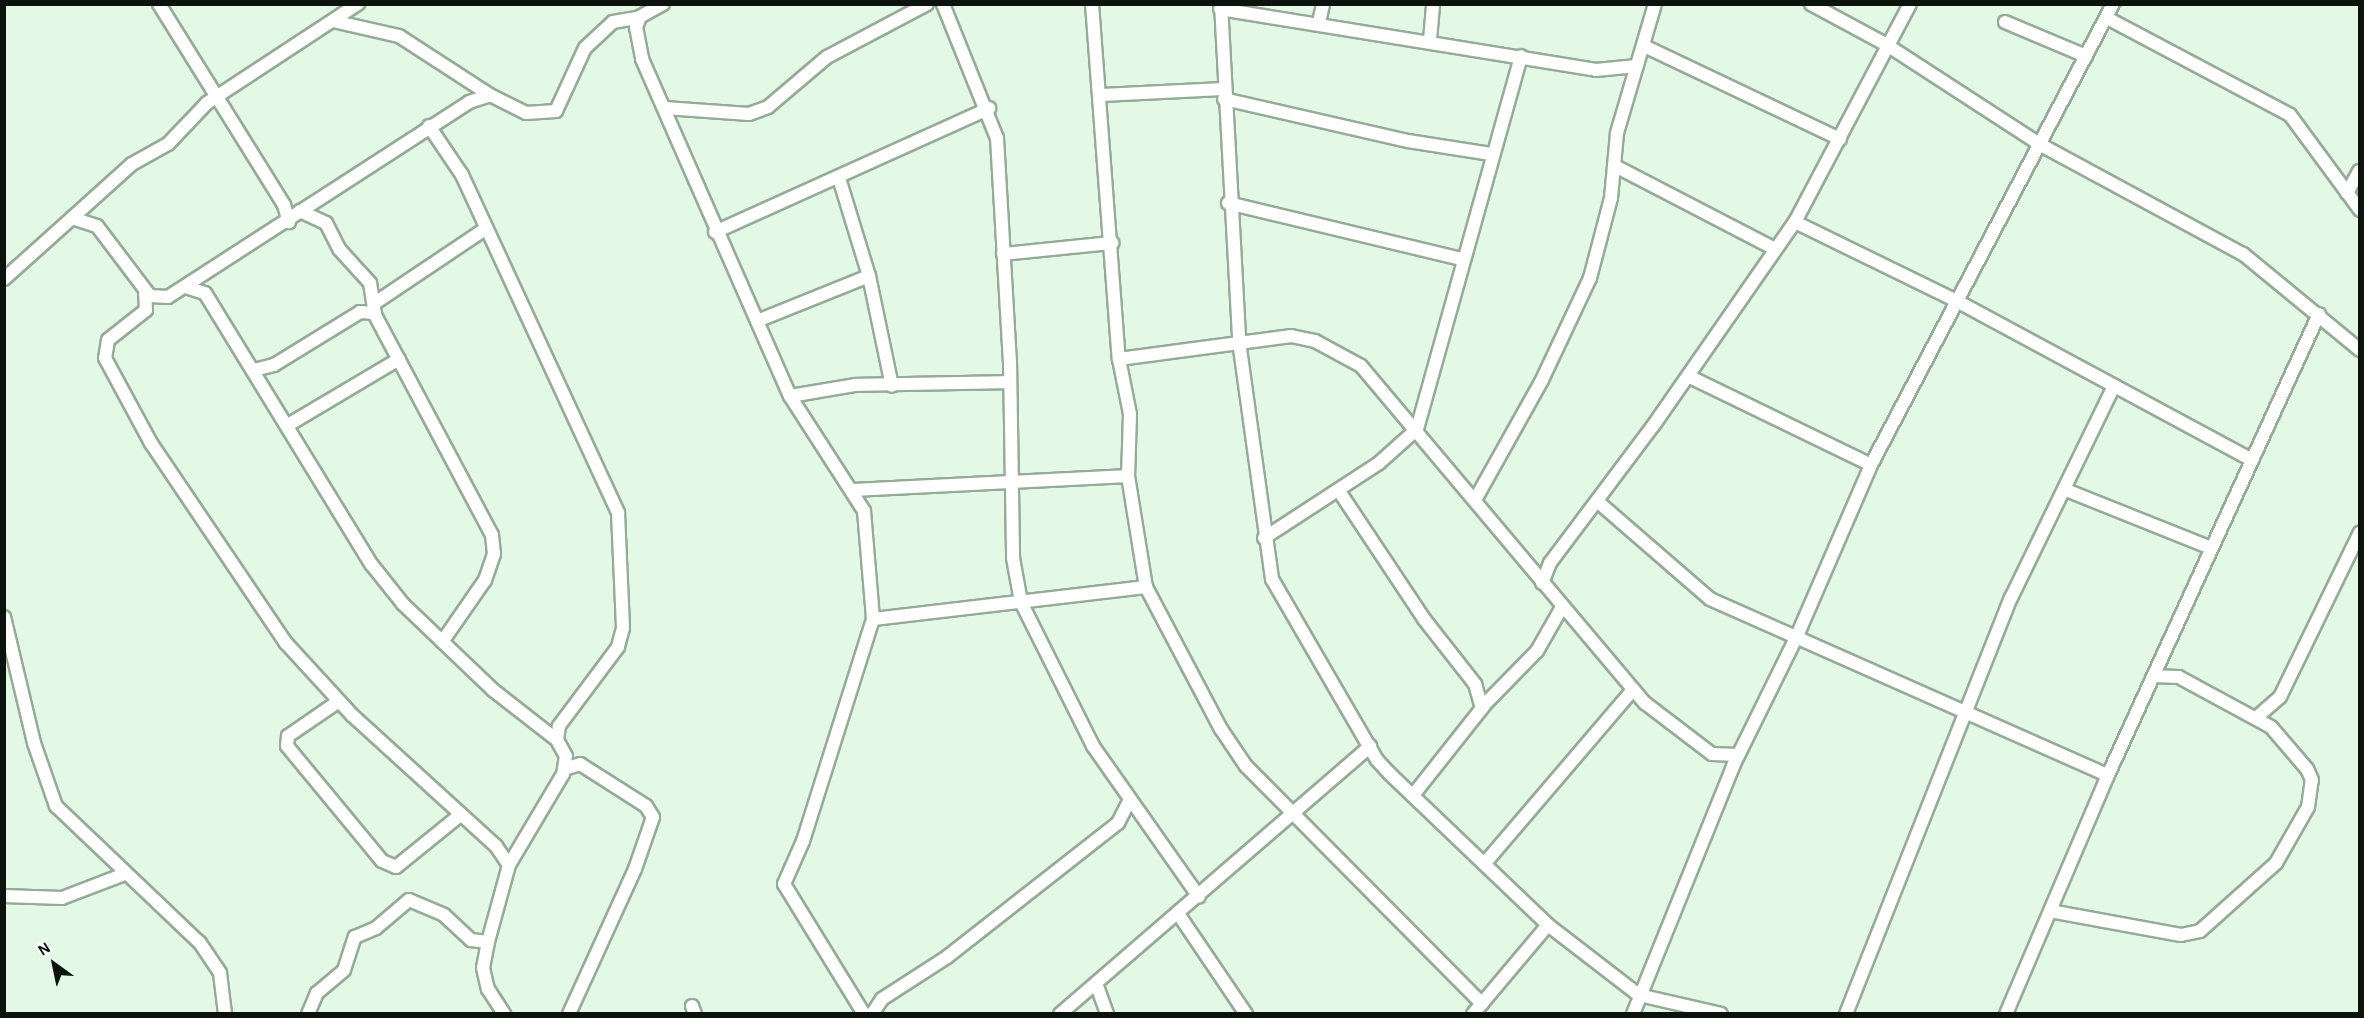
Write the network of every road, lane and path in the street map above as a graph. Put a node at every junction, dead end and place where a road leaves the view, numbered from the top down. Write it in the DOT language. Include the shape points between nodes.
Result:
graph roads {
  1 [pos="159,4"];
  2 [pos="358,4"];
  3 [pos="663,4"];
  4 [pos="927,4"];
  5 [pos="943,4"];
  6 [pos="1092,4"];
  7 [pos="1323,4"];
  8 [pos="1433,4"];
  9 [pos="1655,4"];
  10 [pos="1810,4"];
  11 [pos="1910,4"];
  12 [pos="2113,4"];
  13 [pos="1221,7"];
  14 [pos="640,17"];
  15 [pos="2107,18"];
  16 [pos="333,21"];
  17 [pos="1319,22"];
  18 [pos="2005,22"];
  19 [pos="1430,40"];
  20 [pos="1887,45"];
  21 [pos="1644,46"];
  22 [pos="1521,56"];
  23 [pos="2086,56"];
  24 [pos="1637,66"];
  25 [pos="1223,94"];
  26 [pos="489,95"];
  27 [pos="1101,95"];
  28 [pos="218,96"];
  29 [pos="665,108"];
  30 [pos="989,108"];
  31 [pos="429,126"];
  32 [pos="1840,139"];
  33 [pos="2041,145"];
  34 [pos="1491,154"];
  35 [pos="1614,166"];
  36 [pos="2359,170"];
  37 [pos="2335,176"];
  38 [pos="839,178"];
  39 [pos="2347,193"];
  40 [pos="1228,203"];
  41 [pos="2360,210"];
  42 [pos="300,211"];
  43 [pos="72,218"];
  44 [pos="289,222"];
  45 [pos="1795,222"];
  46 [pos="485,230"];
  47 [pos="715,232"];
  48 [pos="1112,243"];
  49 [pos="1775,249"];
  50 [pos="1003,254"];
  51 [pos="1462,259"];
  52 [pos="869,276"];
  53 [pos="4,279"];
  54 [pos="186,287"];
  55 [pos="146,291"];
  56 [pos="1953,299"];
  57 [pos="375,308"];
  58 [pos="2319,315"];
  59 [pos="757,321"];
  60 [pos="1239,341"];
  61 [pos="2360,350"];
  62 [pos="1119,358"];
  63 [pos="399,359"];
  64 [pos="254,370"];
  65 [pos="1688,376"];
  66 [pos="1009,382"];
  67 [pos="892,386"];
  68 [pos="2114,386"];
  69 [pos="790,396"];
  70 [pos="288,425"];
  71 [pos="1416,429"];
  72 [pos="2250,459"];
  73 [pos="1871,465"];
  74 [pos="1128,476"];
  75 [pos="1014,480"];
  76 [pos="854,490"];
  77 [pos="2066,490"];
  78 [pos="1339,491"];
  79 [pos="1474,500"];
  80 [pos="1597,501"];
  81 [pos="2360,532"];
  82 [pos="1263,538"];
  83 [pos="2211,548"];
  84 [pos="2355,555"];
  85 [pos="1542,583"];
  86 [pos="1146,587"];
  87 [pos="1021,602"];
  88 [pos="1561,609"];
  89 [pos="873,619"];
  90 [pos="5,622"];
  91 [pos="1797,636"];
  92 [pos="442,642"];
  93 [pos="2154,676"];
  94 [pos="1633,690"];
  95 [pos="339,701"];
  96 [pos="1964,707"];
  97 [pos="1482,708"];
  98 [pos="2256,717"];
  99 [pos="557,740"];
  100 [pos="1370,746"];
  101 [pos="1738,755"];
  102 [pos="564,769"];
  103 [pos="2108,775"];
  104 [pos="1414,794"];
  105 [pos="1129,801"];
  106 [pos="1292,813"];
  107 [pos="459,816"];
  108 [pos="1485,863"];
  109 [pos="509,865"];
  110 [pos="122,875"];
  111 [pos="4,896"];
  112 [pos="1199,897"];
  113 [pos="2050,911"];
  114 [pos="1179,915"];
  115 [pos="1548,925"];
  116 [pos="488,942"];
  117 [pos="1097,986"];
  118 [pos="1639,995"];
  119 [pos="1482,1004"];
  120 [pos="225,1014"];
  121 [pos="308,1014"];
  122 [pos="504,1014"];
  123 [pos="569,1014"];
  124 [pos="864,1014"];
  125 [pos="872,1014"];
  126 [pos="1060,1014"];
  127 [pos="1107,1014"];
  128 [pos="1246,1014"];
  129 [pos="1473,1014"];
  130 [pos="1632,1014"];
  131 [pos="1721,1014"];
  132 [pos="1846,1014"];
  133 [pos="2006,1014"];
  1 -- 28 [label="street"];
  2 -- 16 [label="street"];
  3 -- 14 [label="street"];
  4 -- 29 [label="street" via="827,57 768,107 749,114"];
  5 -- 30 [label="street"];
  6 -- 27 [label="street"];
  7 -- 17 [label="street"];
  8 -- 19 [label="street"];
  9 -- 21 [label="street"];
  10 -- 20 [label="street"];
  11 -- 20 [label="street"];
  12 -- 15 [label="street"];
  13 -- 17 [label="street"];
  13 -- 25 [label="street"];
  14 -- 26 [label="street" via="613,22 585,48 556,111 526,113"];
  14 -- 29 [label="street" via="636,41"];
  15 -- 23 [label="street"];
  15 -- 37 [label="street" via="2290,115"];
  16 -- 26 [label="street" via="399,36"];
  16 -- 28 [label="street"];
  17 -- 19 [label="street"];
  18 -- 23 [label="street"];
  19 -- 22 [label="street"];
  20 -- 32 [label="street"];
  20 -- 33 [label="street"];
  21 -- 24 [label="street"];
  21 -- 32 [label="street"];
  22 -- 24 [label="street" via="1614,73"];
  22 -- 34 [label="street"];
  23 -- 33 [label="street"];
  24 -- 35 [label="street" via="1617,133"];
  25 -- 27 [label="street"];
  25 -- 34 [label="street" via="1408,141"];
  25 -- 40 [label="street"];
  26 -- 31 [label="street"];
  27 -- 48 [label="street"];
  28 -- 43 [label="street" via="168,144 132,164"];
  28 -- 44 [label="street"];
  29 -- 47 [label="street"];
  30 -- 38 [label="street"];
  30 -- 50 [label="street" via="997,138"];
  31 -- 42 [label="street"];
  31 -- 46 [label="street" via="462,176"];
  32 -- 45 [label="street"];
  33 -- 56 [label="street"];
  33 -- 58 [label="street" via="2242,254"];
  34 -- 51 [label="street" via="1476,223"];
  35 -- 49 [label="street"];
  35 -- 79 [label="street" via="1590,278 1542,380"];
  36 -- 37 [label="street"];
  36 -- 39 [label="street"];
  37 -- 39 [label="street"];
  38 -- 47 [label="street"];
  38 -- 52 [label="street"];
  39 -- 41 [label="street"];
  40 -- 51 [label="street"];
  40 -- 60 [label="street"];
  42 -- 44 [label="street"];
  42 -- 57 [label="street" via="326,223 340,250 370,283"];
  43 -- 53 [label="street"];
  43 -- 55 [label="street" via="97,226"];
  44 -- 54 [label="street"];
  45 -- 49 [label="street"];
  45 -- 56 [label="street"];
  46 -- 57 [label="street"];
  46 -- 99 [label="street" via="618,513 623,628 618,647 559,726"];
  47 -- 59 [label="street"];
  48 -- 50 [label="street"];
  48 -- 62 [label="street"];
  49 -- 65 [label="street"];
  50 -- 66 [label="street"];
  51 -- 71 [label="street"];
  52 -- 59 [label="street"];
  52 -- 67 [label="street"];
  54 -- 55 [label="street" via="157,300"];
  54 -- 64 [label="street" via="205,293"];
  55 -- 95 [label="street" via="146,310 108,339 105,358 197,514 286,643"];
  56 -- 68 [label="street"];
  56 -- 73 [label="street"];
  57 -- 63 [label="street"];
  57 -- 64 [label="street" via="360,312 274,365"];
  58 -- 61 [label="street"];
  58 -- 72 [label="street"];
  59 -- 69 [label="street"];
  60 -- 62 [label="street"];
  60 -- 71 [label="street" via="1291,336 1338,353 1361,366"];
  60 -- 82 [label="street"];
  62 -- 74 [label="street" via="1130,414"];
  63 -- 70 [label="street"];
  63 -- 92 [label="street" via="495,544 485,580"];
  64 -- 70 [label="street"];
  65 -- 73 [label="street"];
  65 -- 80 [label="street"];
  66 -- 67 [label="street"];
  66 -- 75 [label="street"];
  67 -- 69 [label="street"];
  68 -- 72 [label="street"];
  68 -- 77 [label="street"];
  69 -- 76 [label="street"];
  70 -- 92 [label="street" via="372,565"];
  71 -- 78 [label="street"];
  71 -- 79 [label="street"];
  72 -- 83 [label="street"];
  73 -- 91 [label="street"];
  74 -- 75 [label="street"];
  74 -- 86 [label="street"];
  75 -- 76 [label="street"];
  75 -- 87 [label="street" via="1013,558"];
  76 -- 89 [label="street" via="864,511 870,543"];
  77 -- 83 [label="street"];
  77 -- 96 [label="street"];
  78 -- 82 [label="street"];
  78 -- 97 [label="street" via="1424,619 1475,684"];
  79 -- 85 [label="street"];
  80 -- 85 [label="street" via="1550,563"];
  80 -- 91 [label="street" via="1710,598"];
  81 -- 84 [label="street"];
  82 -- 100 [label="street" via="1272,579"];
  83 -- 93 [label="street"];
  84 -- 98 [label="street" via="2280,697"];
  85 -- 88 [label="street"];
  86 -- 87 [label="street"];
  86 -- 106 [label="street" via="1221,729 1246,766"];
  87 -- 89 [label="street"];
  87 -- 105 [label="street" via="1093,746"];
  88 -- 94 [label="street"];
  88 -- 97 [label="street" via="1537,651"];
  89 -- 124 [label="street" via="810,820 784,884"];
  90 -- 110 [label="street" via="33,743 56,806"];
  91 -- 96 [label="street"];
  91 -- 101 [label="street"];
  92 -- 99 [label="street"];
  93 -- 98 [label="street" via="2179,677"];
  93 -- 103 [label="street"];
  94 -- 101 [label="street" via="1686,739 1724,759"];
  94 -- 108 [label="street"];
  95 -- 107 [label="street"];
  95 -- 107 [label="street" via="288,735 287,746 382,861 396,867"];
  96 -- 103 [label="street"];
  96 -- 132 [label="street"];
  97 -- 104 [label="street"];
  98 -- 113 [label="street" via="2307,769 2311,792 2276,863 2218,919 2181,936"];
  99 -- 102 [label="street" via="566,756"];
  100 -- 104 [label="street" via="1377,760"];
  100 -- 106 [label="street"];
  101 -- 118 [label="street"];
  102 -- 109 [label="street"];
  102 -- 123 [label="street" via="580,764 646,806 653,817 635,869"];
  103 -- 113 [label="street"];
  104 -- 108 [label="street"];
  105 -- 112 [label="street"];
  105 -- 125 [label="street" via="1118,823 947,957 882,999"];
  106 -- 112 [label="street"];
  106 -- 119 [label="street"];
  107 -- 109 [label="street" via="496,846"];
  108 -- 115 [label="street"];
  109 -- 116 [label="street"];
  110 -- 111 [label="street" via="62,898"];
  110 -- 120 [label="street" via="210,958 224,987"];
  112 -- 114 [label="street"];
  113 -- 133 [label="street"];
  114 -- 117 [label="street"];
  114 -- 128 [label="street"];
  115 -- 118 [label="street"];
  115 -- 119 [label="street"];
  116 -- 121 [label="street" via="471,940 444,915 410,900 376,928 355,937 344,970 317,993"];
  116 -- 122 [label="street" via="483,968 488,989"];
  117 -- 126 [label="street"];
  117 -- 127 [label="street"];
  118 -- 130 [label="street"];
  118 -- 131 [label="street"];
  119 -- 129 [label="street"];
}
